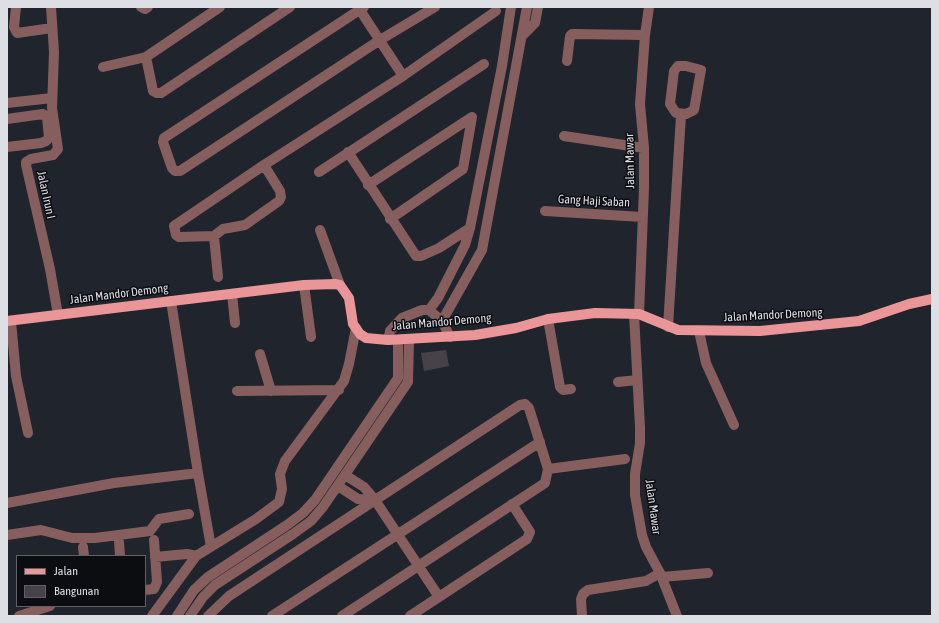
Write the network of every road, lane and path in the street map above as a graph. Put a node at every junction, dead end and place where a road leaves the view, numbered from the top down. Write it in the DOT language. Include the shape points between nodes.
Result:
graph roads {
  1 [pos="16,7"];
  2 [pos="51,7"];
  3 [pos="141,7"];
  4 [pos="148,7"];
  5 [pos="220,7"];
  6 [pos="290,7"];
  7 [pos="435,7"];
  8 [pos="511,7"];
  9 [pos="527,7"];
  10 [pos="538,7"];
  11 [pos="649,7"];
  12 [pos="361,8"];
  13 [pos="496,11"];
  14 [pos="52,28"];
  15 [pos="645,35"];
  16 [pos="522,36"];
  17 [pos="380,40"];
  18 [pos="146,57"];
  19 [pos="566,60"];
  20 [pos="484,64"];
  21 [pos="103,67"];
  22 [pos="403,76"];
  23 [pos="52,98"];
  24 [pos="7,103"];
  25 [pos="681,114"];
  26 [pos="7,119"];
  27 [pos="564,136"];
  28 [pos="7,147"];
  29 [pos="644,148"];
  30 [pos="348,152"];
  31 [pos="264,164"];
  32 [pos="319,172"];
  33 [pos="368,185"];
  34 [pos="545,211"];
  35 [pos="642,217"];
  36 [pos="390,219"];
  37 [pos="470,228"];
  38 [pos="320,230"];
  39 [pos="214,236"];
  40 [pos="218,277"];
  41 [pos="340,284"];
  42 [pos="304,286"];
  43 [pos="232,294"];
  44 [pos="438,298"];
  45 [pos="932,299"];
  46 [pos="171,301"];
  47 [pos="452,306"];
  48 [pos="429,310"];
  49 [pos="58,314"];
  50 [pos="636,314"];
  51 [pos="548,319"];
  52 [pos="9,321"];
  53 [pos="442,321"];
  54 [pos="235,323"];
  55 [pos="668,327"];
  56 [pos="356,328"];
  57 [pos="699,331"];
  58 [pos="311,337"];
  59 [pos="450,337"];
  60 [pos="393,340"];
  61 [pos="409,340"];
  62 [pos="260,354"];
  63 [pos="637,380"];
  64 [pos="618,382"];
  65 [pos="339,390"];
  66 [pos="571,390"];
  67 [pos="237,391"];
  68 [pos="271,391"];
  69 [pos="734,424"];
  70 [pos="28,433"];
  71 [pos="540,442"];
  72 [pos="625,459"];
  73 [pos="548,469"];
  74 [pos="198,473"];
  75 [pos="345,475"];
  76 [pos="338,486"];
  77 [pos="375,500"];
  78 [pos="7,503"];
  79 [pos="512,504"];
  80 [pos="189,514"];
  81 [pos="397,534"];
  82 [pos="7,535"];
  83 [pos="154,540"];
  84 [pos="119,542"];
  85 [pos="211,547"];
  86 [pos="243,554"];
  87 [pos="120,555"];
  88 [pos="196,556"];
  89 [pos="155,557"];
  90 [pos="248,563"];
  91 [pos="418,566"];
  92 [pos="708,573"];
  93 [pos="661,575"];
  94 [pos="146,590"];
  95 [pos="167,594"];
  96 [pos="146,596"];
  97 [pos="439,597"];
  98 [pos="47,607"];
  99 [pos="19,616"];
  100 [pos="152,616"];
  101 [pos="177,616"];
  102 [pos="190,616"];
  103 [pos="208,616"];
  104 [pos="272,616"];
  105 [pos="342,616"];
  106 [pos="410,616"];
  107 [pos="582,616"];
  108 [pos="678,616"];
  1 -- 14 [label="street" via="14,27 17,33"];
  2 -- 14 [label="street, Jalan Irun I"];
  3 -- 4 [label="street"];
  5 -- 18 [label="street"];
  6 -- 18 [label="street" via="162,93 154,91"];
  7 -- 17 [label="street"];
  8 -- 37 [label="street"];
  9 -- 16 [label="street"];
  10 -- 16 [label="street" via="535,23"];
  11 -- 15 [label="street, Jalan Mawar"];
  12 -- 17 [label="street"];
  12 -- 17 [label="street" via="164,138 172,168 180,171"];
  13 -- 22 [label="street"];
  14 -- 23 [label="street, Jalan Irun I"];
  15 -- 19 [label="street" via="572,34"];
  15 -- 29 [label="street, Jalan Mawar" via="640,104"];
  16 -- 47 [label="street" via="482,250"];
  17 -- 22 [label="street"];
  18 -- 21 [label="street"];
  20 -- 30 [label="street"];
  22 -- 31 [label="street"];
  23 -- 24 [label="street"];
  23 -- 49 [label="street, Jalan Irun I" via="58,149 53,155 32,159 26,162 26,165"];
  25 -- 25 [label="street" via="689,114 694,110 702,73 699,68 678,66 674,71 670,104 674,112"];
  25 -- 55 [label="street"];
  26 -- 28 [label="street" via="43,114 47,117 49,138 41,143"];
  27 -- 29 [label="street"];
  29 -- 35 [label="street, Jalan Mawar"];
  30 -- 32 [label="street"];
  30 -- 33 [label="street"];
  31 -- 39 [label="street" via="280,190 279,201 245,225 223,229"];
  31 -- 39 [label="street" via="174,226 176,236 179,237"];
  33 -- 36 [label="street"];
  33 -- 36 [label="street" via="472,117 464,169"];
  34 -- 35 [label="street, Gang Haji Saban"];
  35 -- 50 [label="street, Jalan Mawar"];
  36 -- 37 [label="street" via="419,257 439,248"];
  37 -- 44 [label="street" via="465,245"];
  38 -- 41 [label="street"];
  39 -- 40 [label="street"];
  41 -- 42 [label="main road, Jalan Mandor Demong"];
  41 -- 56 [label="main road" via="349,298"];
  42 -- 43 [label="main road, Jalan Mandor Demong"];
  42 -- 58 [label="street"];
  43 -- 46 [label="main road, Jalan Mandor Demong"];
  43 -- 54 [label="street"];
  44 -- 47 [label="street"];
  44 -- 48 [label="street"];
  45 -- 57 [label="main road, Jalan Mandor Demong" via="859,321 834,325 760,331"];
  46 -- 49 [label="main road, Jalan Mandor Demong"];
  46 -- 74 [label="street"];
  47 -- 53 [label="street"];
  48 -- 53 [label="street"];
  48 -- 60 [label="street" via="412,312 402,318 390,331"];
  49 -- 52 [label="main road, Jalan Mandor Demong"];
  50 -- 51 [label="main road, Jalan Mandor Demong" via="595,313"];
  50 -- 55 [label="main road, Jalan Mandor Demong"];
  50 -- 63 [label="street, Jalan Mawar"];
  51 -- 59 [label="main road, Jalan Mandor Demong" via="488,333"];
  51 -- 66 [label="street" via="560,387 563,390"];
  52 -- 70 [label="street" via="16,376"];
  53 -- 59 [label="street"];
  55 -- 57 [label="main road, Jalan Mandor Demong"];
  56 -- 60 [label="main road, Jalan Mandor Demong" via="366,338"];
  56 -- 65 [label="street" via="347,371"];
  57 -- 69 [label="street" via="706,363"];
  59 -- 61 [label="main road, Jalan Mandor Demong"];
  60 -- 61 [label="main road, Jalan Mandor Demong"];
  60 -- 86 [label="street" via="398,378 315,500 287,525"];
  61 -- 75 [label="street" via="408,382"];
  62 -- 68 [label="street"];
  63 -- 64 [label="street"];
  63 -- 93 [label="street, Jalan Mawar" via="640,443 635,474 635,495 642,535"];
  65 -- 68 [label="street"];
  65 -- 85 [label="street" via="284,461 280,474 282,489 279,502"];
  67 -- 68 [label="street"];
  71 -- 73 [label="street"];
  71 -- 77 [label="street" via="529,408 525,404 520,405"];
  71 -- 81 [label="street"];
  72 -- 73 [label="street"];
  73 -- 79 [label="street" via="545,483"];
  74 -- 78 [label="street" via="114,483"];
  74 -- 85 [label="street"];
  75 -- 76 [label="street"];
  75 -- 77 [label="street" via="364,487"];
  76 -- 77 [label="street" via="358,499"];
  76 -- 90 [label="street" via="310,521"];
  77 -- 81 [label="street"];
  77 -- 103 [label="street" via="228,596"];
  79 -- 91 [label="street"];
  79 -- 97 [label="street" via="530,532 527,539"];
  80 -- 82 [label="street" via="159,519 150,531 94,538 72,538 41,530"];
  81 -- 91 [label="street"];
  81 -- 104 [label="street"];
  83 -- 89 [label="street"];
  84 -- 87 [label="street"];
  85 -- 88 [label="street"];
  86 -- 90 [label="street"];
  86 -- 101 [label="street" via="208,577 194,590"];
  88 -- 89 [label="street" via="187,554"];
  88 -- 95 [label="street"];
  89 -- 94 [label="street" via="158,582 154,589"];
  90 -- 102 [label="street" via="215,585"];
  91 -- 97 [label="street"];
  91 -- 105 [label="street"];
  92 -- 93 [label="street"];
  93 -- 107 [label="street" via="646,581 588,590 581,599"];
  93 -- 108 [label="street, Jalan Mawar"];
  95 -- 96 [label="street"];
  95 -- 100 [label="street"];
  97 -- 106 [label="street"];
  98 -- 99 [label="street"];
}
